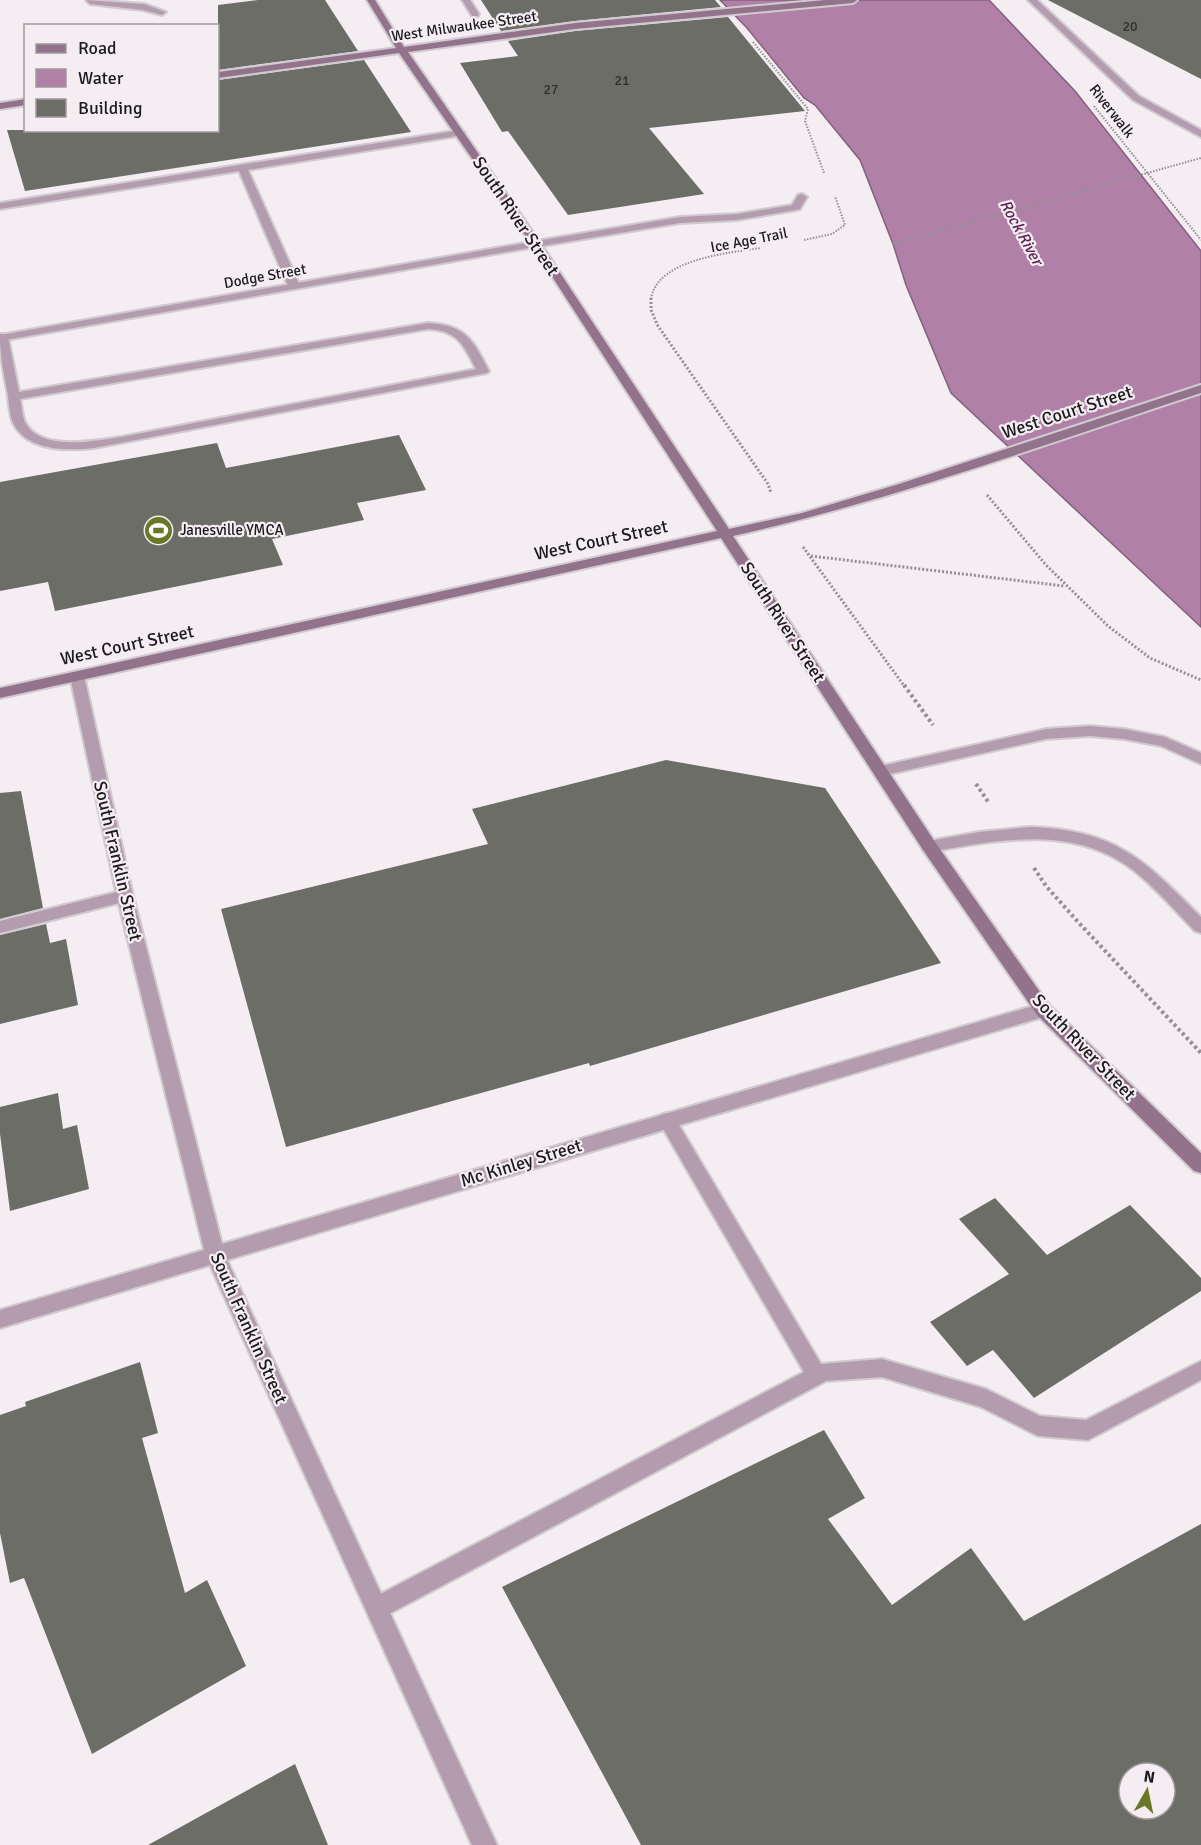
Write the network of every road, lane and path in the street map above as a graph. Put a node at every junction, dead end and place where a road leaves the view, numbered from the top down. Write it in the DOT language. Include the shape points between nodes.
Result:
graph roads {
  1 [pos="371,0"];
  2 [pos="466,0"];
  3 [pos="853,0"];
  4 [pos="1032,0"];
  5 [pos="90,2"];
  6 [pos="162,12"];
  7 [pos="713,13"];
  8 [pos="475,14"];
  9 [pos="402,50"];
  10 [pos="219,75"];
  11 [pos="1090,100"];
  12 [pos="24,102"];
  13 [pos="0,106"];
  14 [pos="460,133"];
  15 [pos="1201,134"];
  16 [pos="1201,158"];
  17 [pos="242,167"];
  18 [pos="825,174"];
  19 [pos="834,193"];
  20 [pos="802,197"];
  21 [pos="0,206"];
  22 [pos="1201,240"];
  23 [pos="796,242"];
  24 [pos="536,244"];
  25 [pos="893,244"];
  26 [pos="762,248"];
  27 [pos="294,286"];
  28 [pos="1,334"];
  29 [pos="1201,389"];
  30 [pos="15,396"];
  31 [pos="959,471"];
  32 [pos="779,520"];
  33 [pos="724,533"];
  34 [pos="810,556"];
  35 [pos="1064,586"];
  36 [pos="77,676"];
  37 [pos="1201,680"];
  38 [pos="0,693"];
  39 [pos="1201,759"];
  40 [pos="881,771"];
  41 [pos="929,846"];
  42 [pos="125,896"];
  43 [pos="0,927"];
  44 [pos="1201,927"];
  45 [pos="1043,1010"];
  46 [pos="666,1120"];
  47 [pos="1201,1166"];
  48 [pos="215,1254"];
  49 [pos="0,1319"];
  50 [pos="1201,1370"];
  51 [pos="817,1376"];
  52 [pos="377,1608"];
  53 [pos="485,1845"];
  1 -- 9 [label="main road, South River Street"];
  2 -- 8 [label="street"];
  3 -- 7 [label="main road, West Milwaukee Street"];
  4 -- 15 [label="street" via="1136,98"];
  5 -- 6 [label="street"];
  7 -- 9 [label="main road, West Milwaukee Street"];
  7 -- 18 [label="path" via="729,27 742,29 808,109 805,121"];
  9 -- 10 [label="main road, West Milwaukee Street"];
  9 -- 14 [label="main road, South River Street"];
  11 -- 22 [label="path, Riverwalk"];
  12 -- 13 [label="main road"];
  14 -- 17 [label="street"];
  14 -- 24 [label="main road, South River Street"];
  16 -- 25 [label="path, bridge"];
  17 -- 21 [label="street"];
  17 -- 27 [label="street"];
  19 -- 23 [label="path, Ice Age Trail" via="845,225 829,235"];
  20 -- 24 [label="street, Dodge Street" via="796,207 737,217 680,220"];
  24 -- 27 [label="street, Dodge Street"];
  24 -- 33 [label="main road, South River Street"];
  26 -- 32 [label="path, Ice Age Trail" via="674,268 656,280 650,307 658,326 768,484"];
  27 -- 28 [label="street, Dodge Street"];
  28 -- 30 [label="street"];
  29 -- 31 [label="main road, West Court Street"];
  30 -- 30 [label="street" via="19,422 25,432 39,441 89,445 483,371 458,331 428,326"];
  31 -- 32 [label="main road, West Court Street" via="886,494"];
  31 -- 35 [label="path" via="1001,507"];
  32 -- 33 [label="main road, West Court Street"];
  33 -- 36 [label="main road, West Court Street"];
  33 -- 40 [label="main road, South River Street"];
  34 -- 35 [label="path"];
  35 -- 37 [label="path" via="1136,649"];
  36 -- 38 [label="main road, West Court Street"];
  36 -- 42 [label="street, South Franklin Street"];
  39 -- 40 [label="street" via="1165,742 1090,730 1046,734"];
  40 -- 41 [label="main road, South River Street"];
  41 -- 44 [label="street" via="1009,833 1050,833 1085,839 1145,871"];
  41 -- 45 [label="main road, South River Street"];
  42 -- 43 [label="street"];
  42 -- 48 [label="street, South Franklin Street"];
  45 -- 46 [label="street, Mc Kinley Street"];
  45 -- 47 [label="main road, South River Street"];
  46 -- 48 [label="street, Mc Kinley Street"];
  46 -- 51 [label="street"];
  48 -- 49 [label="street, Mc Kinley Street"];
  48 -- 52 [label="street, South Franklin Street"];
  50 -- 51 [label="street" via="1088,1430 1038,1426 986,1399 882,1368 824,1372"];
  51 -- 52 [label="street"];
  52 -- 53 [label="street, South Franklin Street"];
}
